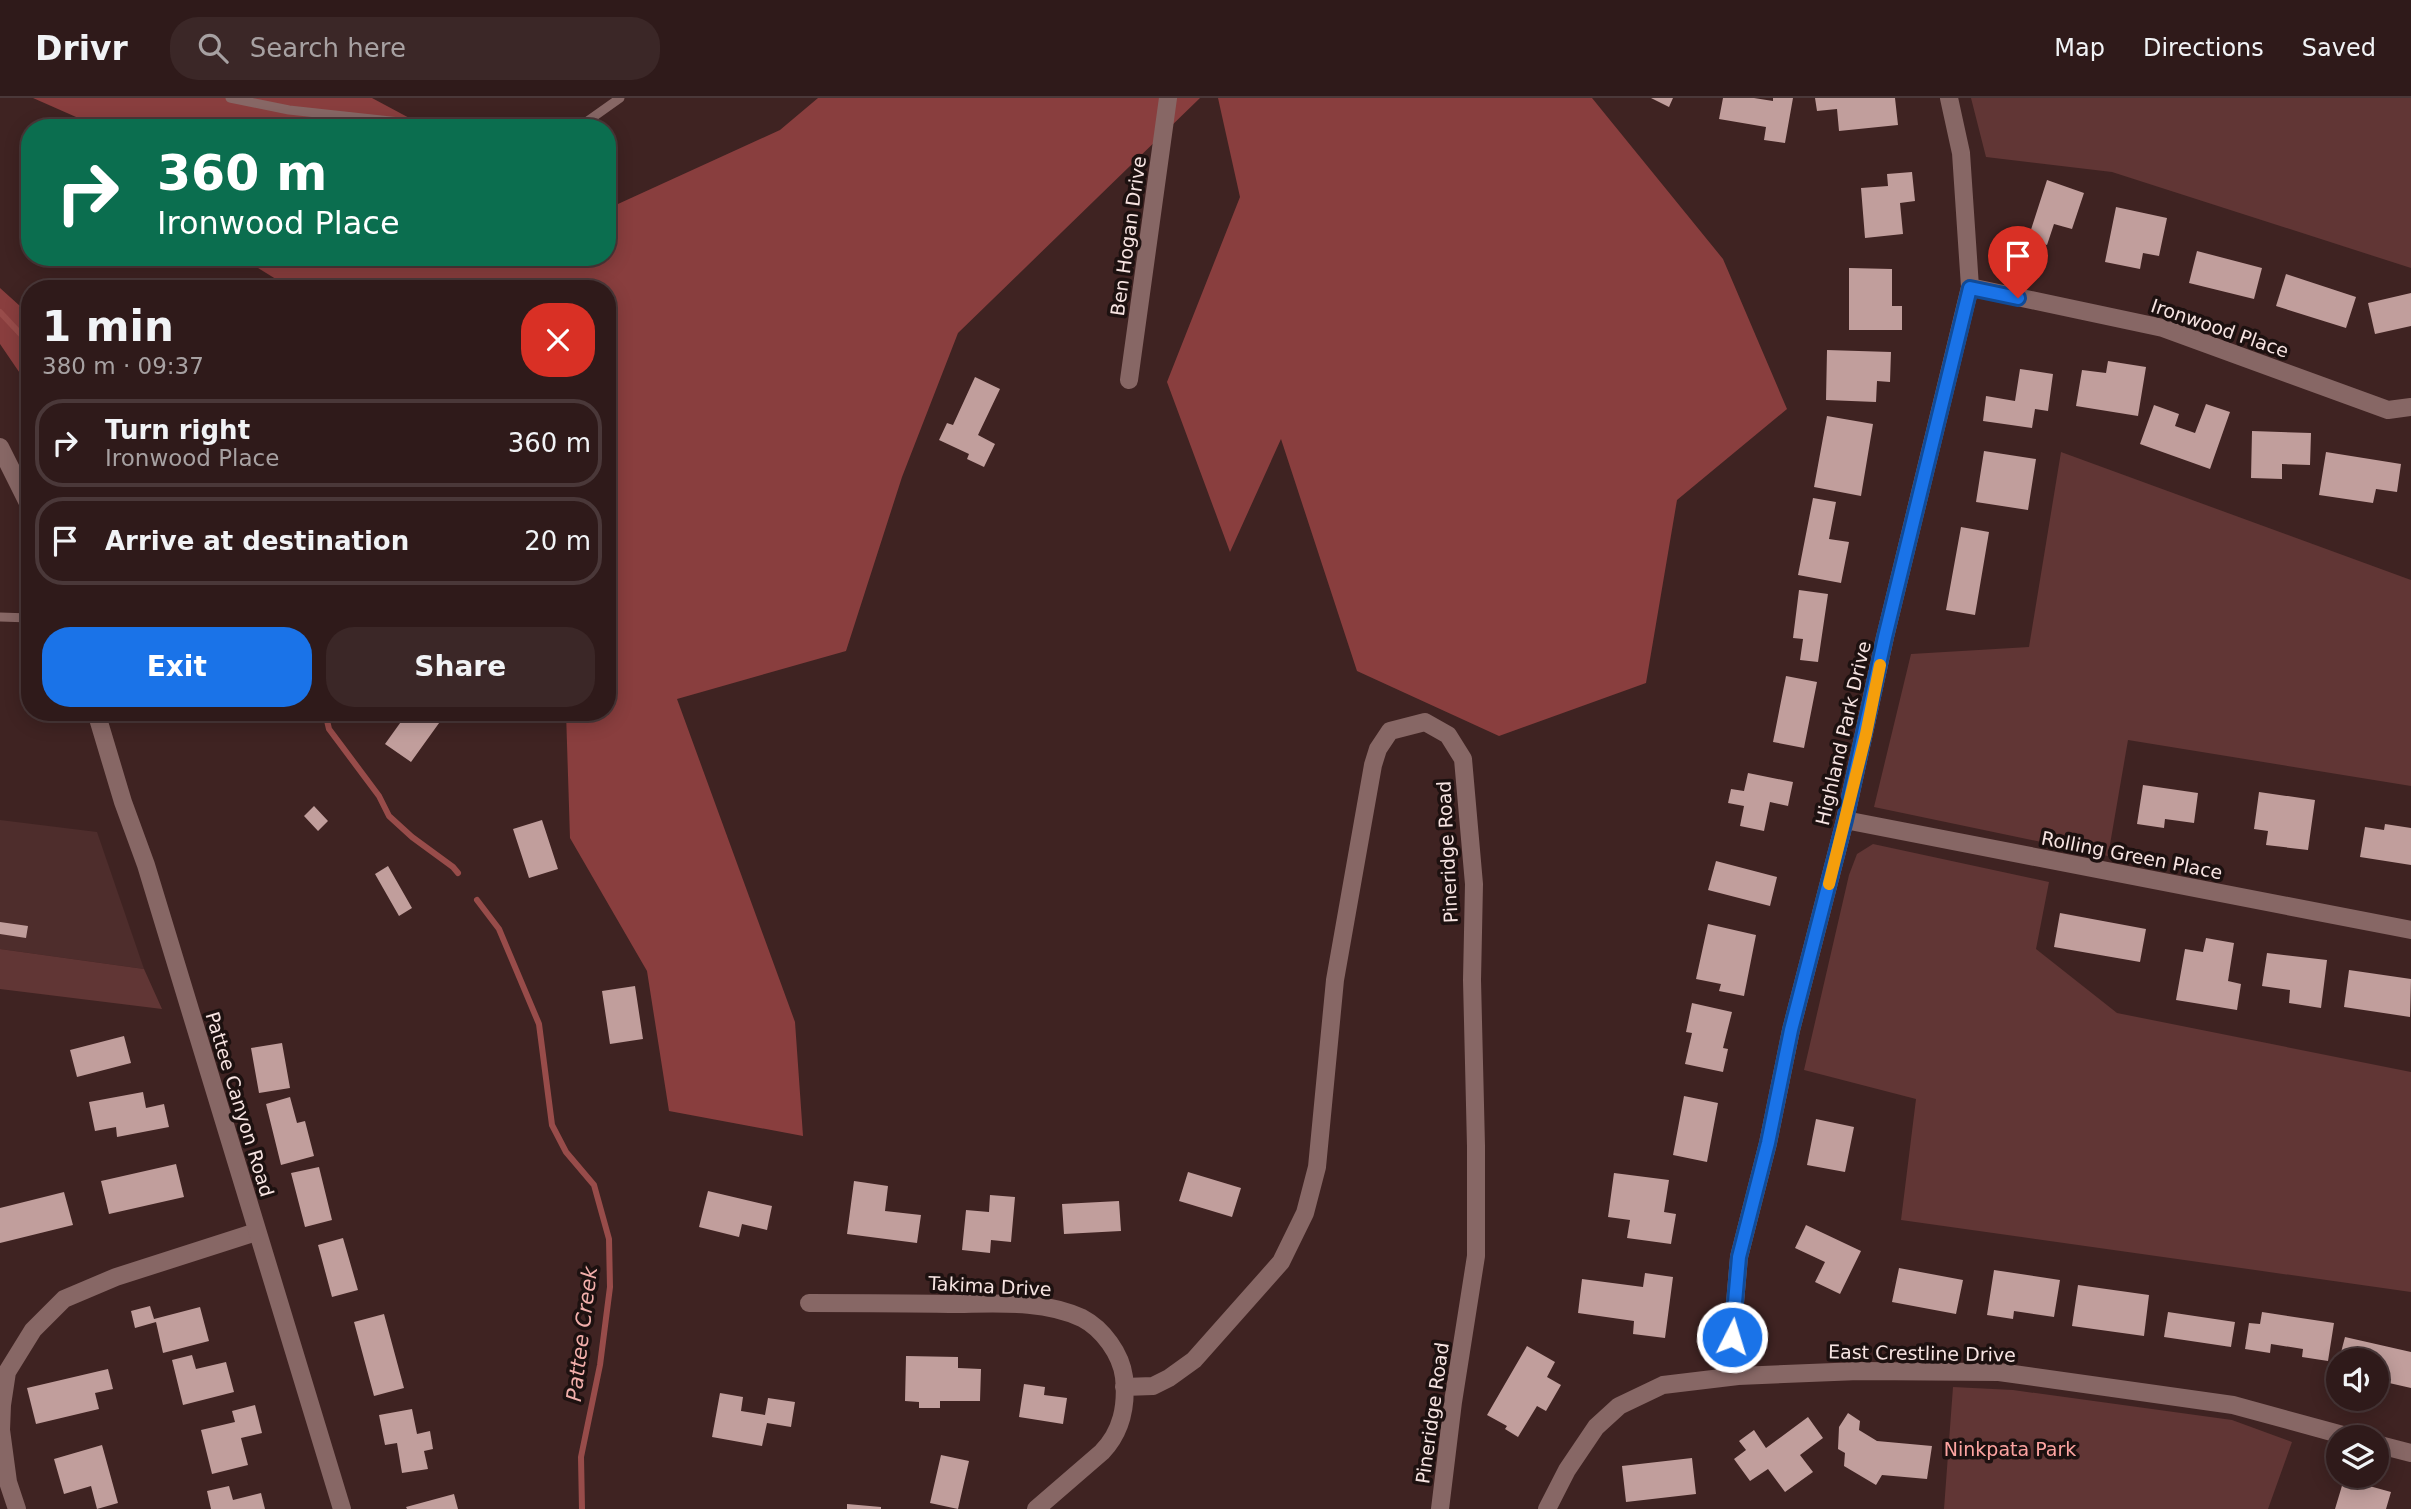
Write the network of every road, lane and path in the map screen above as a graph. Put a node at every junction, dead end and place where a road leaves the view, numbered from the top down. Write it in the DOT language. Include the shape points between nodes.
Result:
graph roads {
  1 [pos="230,98"];
  2 [pos="620,98"];
  3 [pos="1168,98"];
  4 [pos="1948,98"];
  5 [pos="372,119"];
  6 [pos="590,119"];
  7 [pos="1970,288"];
  8 [pos="1129,380"];
  9 [pos="2411,407"];
  10 [pos="0,447"];
  11 [pos="21,489"];
  12 [pos="0,617"];
  13 [pos="21,618"];
  14 [pos="99,721"];
  15 [pos="1845,820"];
  16 [pos="2411,930"];
  17 [pos="256,1231"];
  18 [pos="809,1303"];
  19 [pos="1738,1376"];
  20 [pos="1124,1387"];
  21 [pos="2326,1430"];
  22 [pos="2389,1447"];
  23 [pos="2411,1453"];
  24 [pos="17,1509"];
  25 [pos="342,1509"];
  26 [pos="1037,1509"];
  27 [pos="1440,1509"];
  28 [pos="1547,1509"];
  1 -- 5 [label="lane"];
  2 -- 6 [label="lane"];
  3 -- 8 [label="street, Ben Hogan Drive"];
  4 -- 7 [label="street, Highland Park Drive" via="1961,153"];
  7 -- 9 [label="street, Ironwood Place" via="2163,328 2388,410"];
  7 -- 15 [label="street, Highland Park Drive"];
  10 -- 11 [label="street"];
  12 -- 13 [label="lane"];
  14 -- 17 [label="street, Pattee Canyon Road"];
  15 -- 16 [label="street, Rolling Green Place"];
  15 -- 19 [label="street, Highland Park Drive" via="1739,1257 1732,1337"];
  17 -- 24 [label="street" via="64,1299 33,1329 7,1372 2,1405 2,1443"];
  17 -- 25 [label="street, Pattee Canyon Road"];
  18 -- 20 [label="street, Takima Drive" via="1007,1304 1065,1312 1093,1325 1106,1338 1120,1361"];
  19 -- 21 [label="street, East Crestline Drive" via="2000,1372 2233,1405"];
  19 -- 28 [label="street, East Crestline Drive" via="1663,1385 1619,1406 1596,1427"];
  20 -- 26 [label="street, Takima Drive" via="1122,1419 1111,1443"];
  20 -- 27 [label="street, Pineridge Road" via="1153,1386 1194,1360 1281,1262 1305,1213 1317,1167 1335,980 1373,765 1390,731 1425,722 1448,735 1463,759 1474,884 1476,1256"];
  22 -- 23 [label="street"];
}
